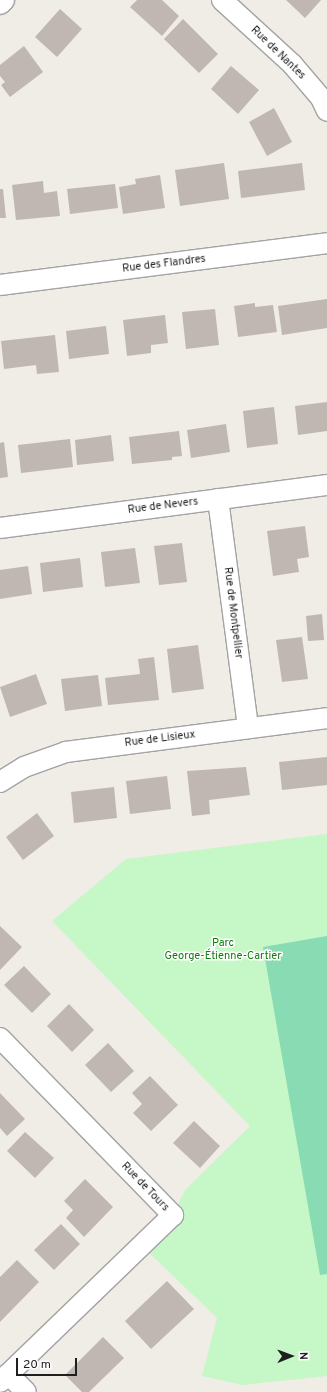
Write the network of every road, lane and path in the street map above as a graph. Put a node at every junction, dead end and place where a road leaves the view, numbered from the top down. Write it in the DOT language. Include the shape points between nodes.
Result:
graph roads {
  1 [pos="4,0"];
  2 [pos="222,0"];
  3 [pos="0,4"];
  4 [pos="327,111"];
  5 [pos="327,243"];
  6 [pos="0,285"];
  7 [pos="327,486"];
  8 [pos="218,499"];
  9 [pos="0,528"];
  10 [pos="327,718"];
  11 [pos="248,728"];
  12 [pos="0,782"];
  13 [pos="0,1038"];
  14 [pos="4,1378"];
  15 [pos="26,1392"];
  1 -- 3 [label="street"];
  2 -- 4 [label="street, Rue de Nantes" via="292,64 321,98"];
  5 -- 6 [label="street, Rue des Flandres"];
  7 -- 8 [label="street, Rue de Nevers"];
  8 -- 9 [label="street, Rue de Nevers"];
  8 -- 11 [label="street, Rue de Montpellier"];
  10 -- 11 [label="street, Rue de Lisieux"];
  11 -- 12 [label="street, Rue de Lisieux" via="66,752 24,767"];
  13 -- 14 [label="street, Rue de Tours" via="173,1215"];
  14 -- 15 [label="street"];
}
